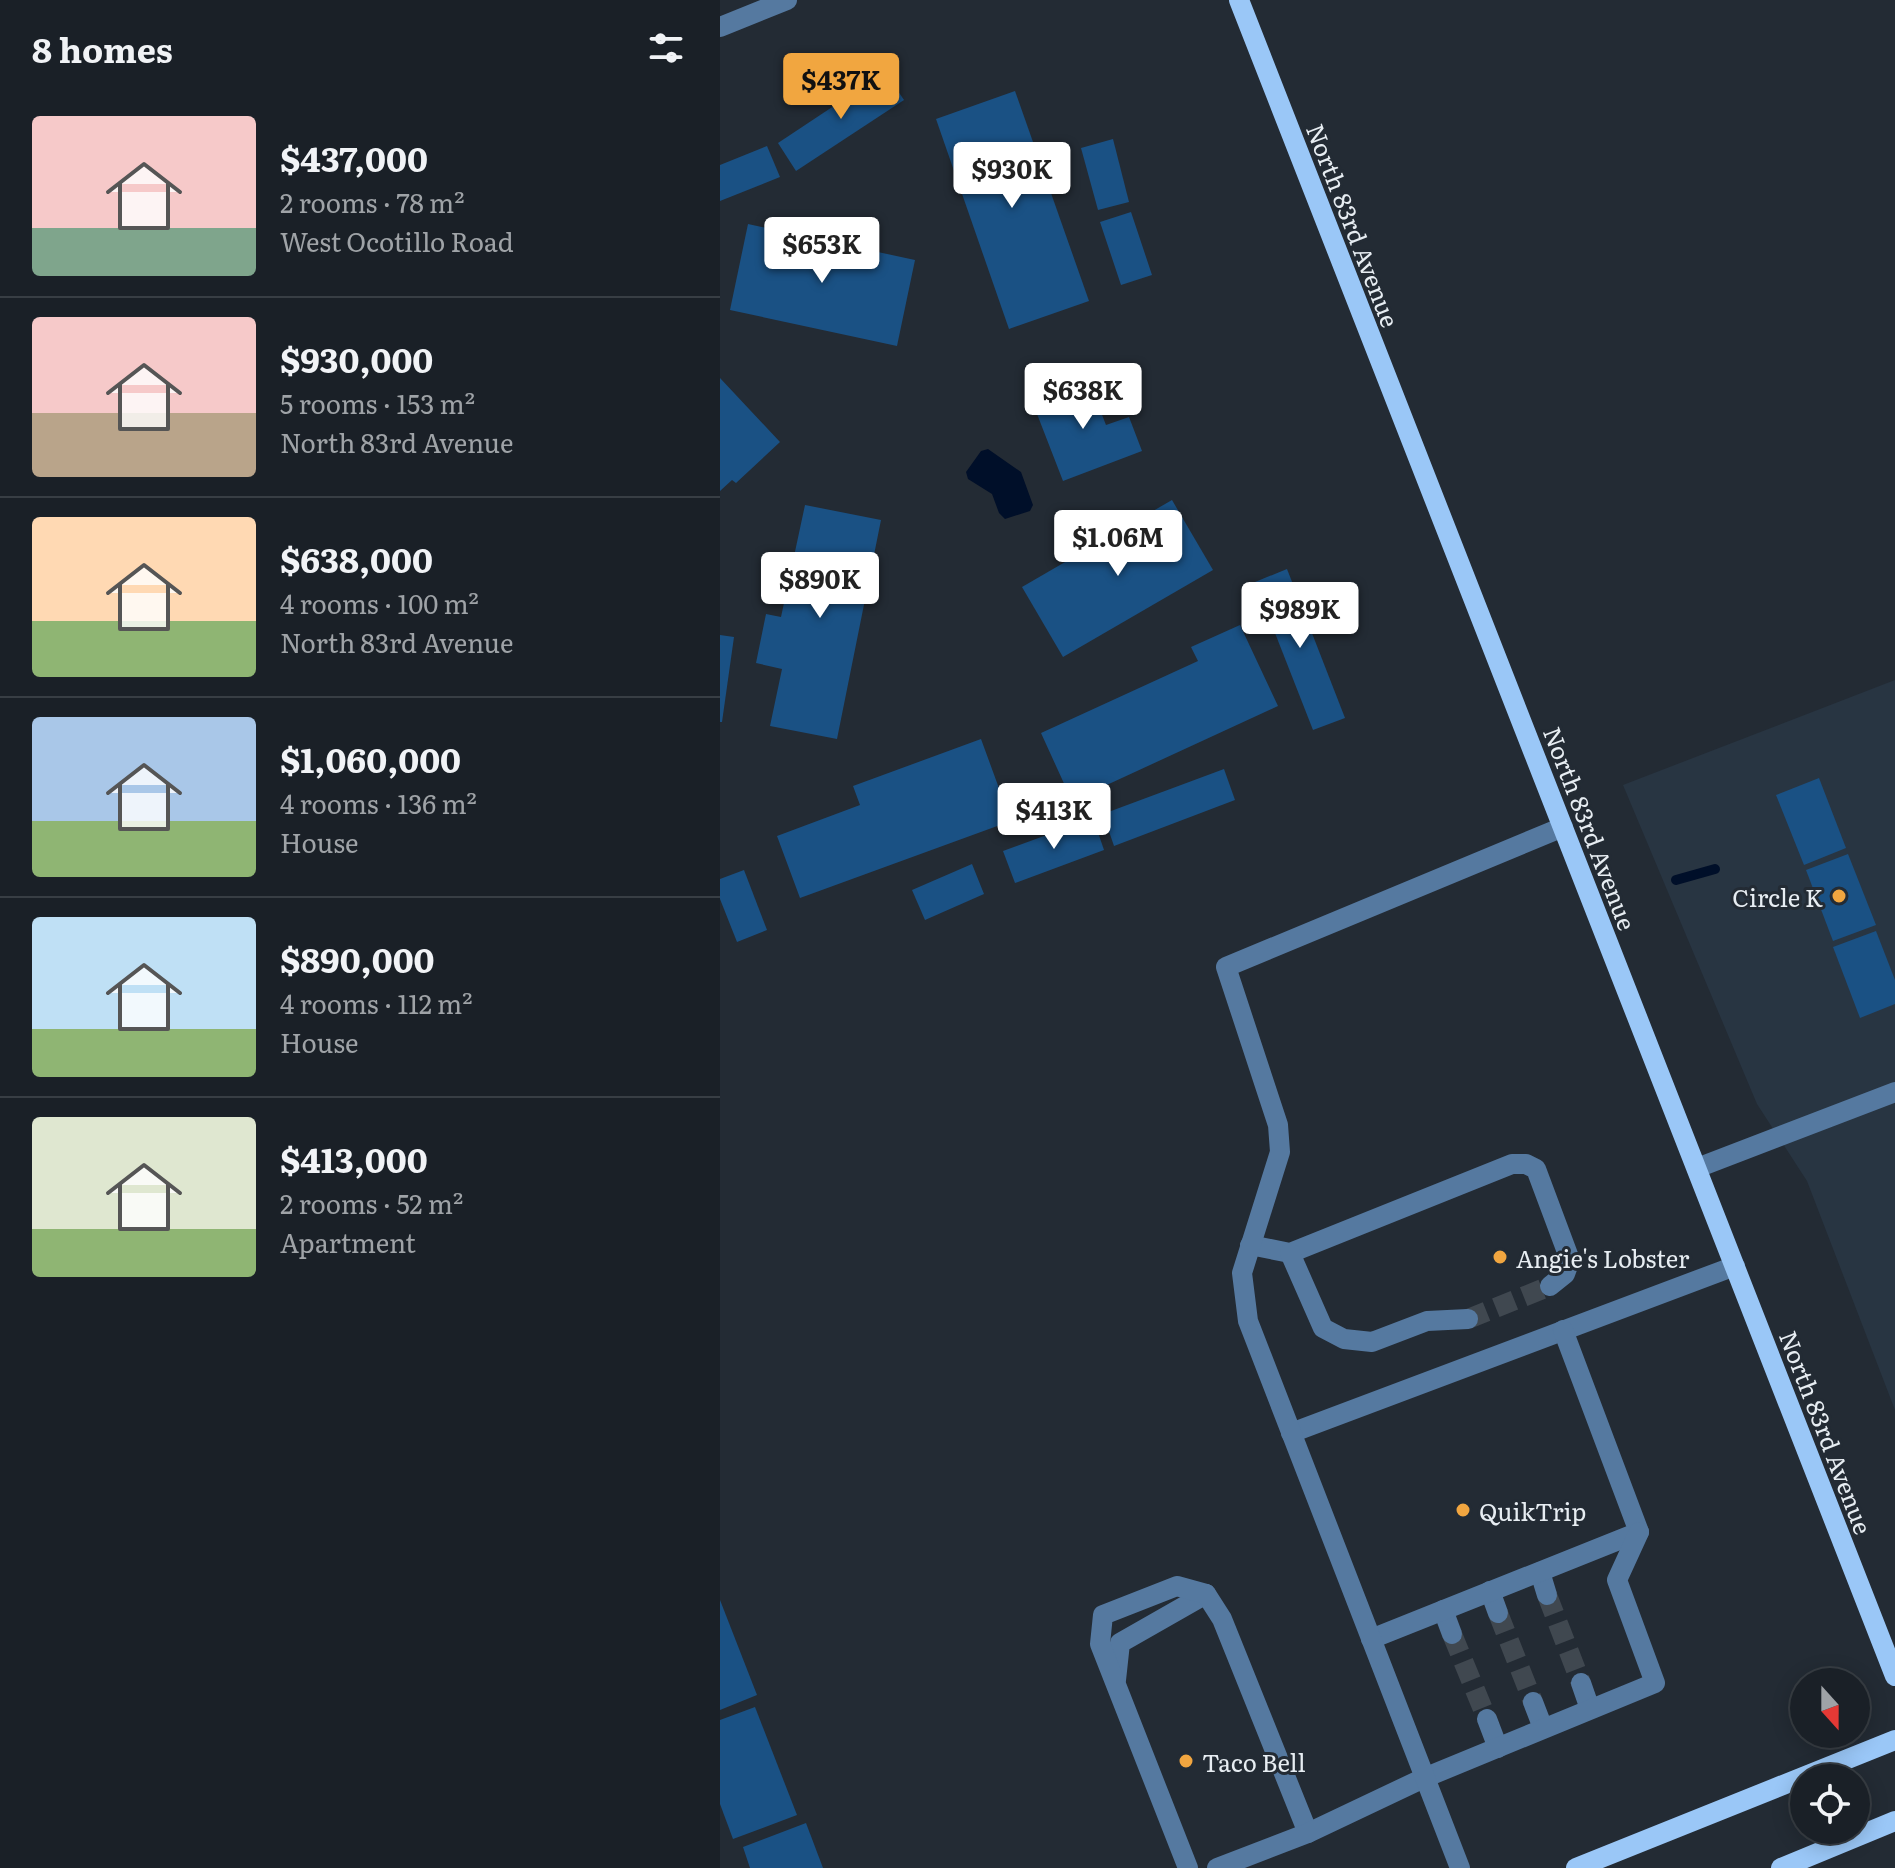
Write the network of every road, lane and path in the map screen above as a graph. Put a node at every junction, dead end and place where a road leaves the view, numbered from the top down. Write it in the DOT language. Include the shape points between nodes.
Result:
graph roads {
  1 [pos="787,0"];
  2 [pos="1239,0"];
  3 [pos="720,27"];
  4 [pos="1563,827"];
  5 [pos="1895,1092"];
  6 [pos="1697,1168"];
  7 [pos="1250,1245"];
  8 [pos="1290,1253"];
  9 [pos="1735,1266"];
  10 [pos="1550,1286"];
  11 [pos="1468,1319"];
  12 [pos="1563,1330"];
  13 [pos="1291,1433"];
  14 [pos="1639,1532"];
  15 [pos="1540,1572"];
  16 [pos="1490,1591"];
  17 [pos="1206,1594"];
  18 [pos="1547,1595"];
  19 [pos="1443,1610"];
  20 [pos="1498,1613"];
  21 [pos="1452,1634"];
  22 [pos="1371,1639"];
  23 [pos="1895,1676"];
  24 [pos="1581,1683"];
  25 [pos="1115,1684"];
  26 [pos="1533,1702"];
  27 [pos="1590,1709"];
  28 [pos="1487,1719"];
  29 [pos="1543,1728"];
  30 [pos="1895,1740"];
  31 [pos="1498,1748"];
  32 [pos="1424,1778"];
  33 [pos="1895,1821"];
  34 [pos="1308,1833"];
  35 [pos="1188,1868"];
  36 [pos="1217,1868"];
  37 [pos="1460,1868"];
  38 [pos="1576,1868"];
  39 [pos="1781,1868"];
  1 -- 3 [label="street"];
  2 -- 4 [label="main road, North 83rd Avenue"];
  4 -- 6 [label="main road, North 83rd Avenue"];
  4 -- 7 [label="street" via="1226,967 1278,1125 1280,1152"];
  5 -- 6 [label="street"];
  6 -- 9 [label="main road, North 83rd Avenue"];
  7 -- 8 [label="street"];
  7 -- 13 [label="street" via="1242,1273 1248,1321"];
  8 -- 10 [label="street" via="1512,1164 1526,1164 1536,1169 1570,1260 1565,1274"];
  8 -- 11 [label="street" via="1323,1328 1344,1339 1372,1342 1427,1321"];
  9 -- 12 [label="street"];
  9 -- 23 [label="main road, North 83rd Avenue"];
  12 -- 13 [label="street"];
  12 -- 14 [label="street"];
  13 -- 22 [label="street"];
  14 -- 15 [label="street"];
  14 -- 27 [label="street" via="1617,1580 1655,1683"];
  15 -- 16 [label="street"];
  15 -- 18 [label="street"];
  16 -- 19 [label="street"];
  16 -- 20 [label="street"];
  17 -- 25 [label="street" via="1120,1643"];
  17 -- 25 [label="street" via="1177,1586 1103,1615 1100,1644"];
  17 -- 34 [label="street" via="1222,1619"];
  19 -- 21 [label="street"];
  19 -- 22 [label="street"];
  22 -- 32 [label="street"];
  24 -- 27 [label="street"];
  25 -- 35 [label="street"];
  26 -- 29 [label="street"];
  27 -- 29 [label="street"];
  28 -- 31 [label="street"];
  29 -- 31 [label="street"];
  30 -- 38 [label="main road"];
  31 -- 32 [label="street"];
  32 -- 34 [label="street"];
  32 -- 37 [label="street"];
  33 -- 39 [label="main road"];
  34 -- 36 [label="street"];
}
